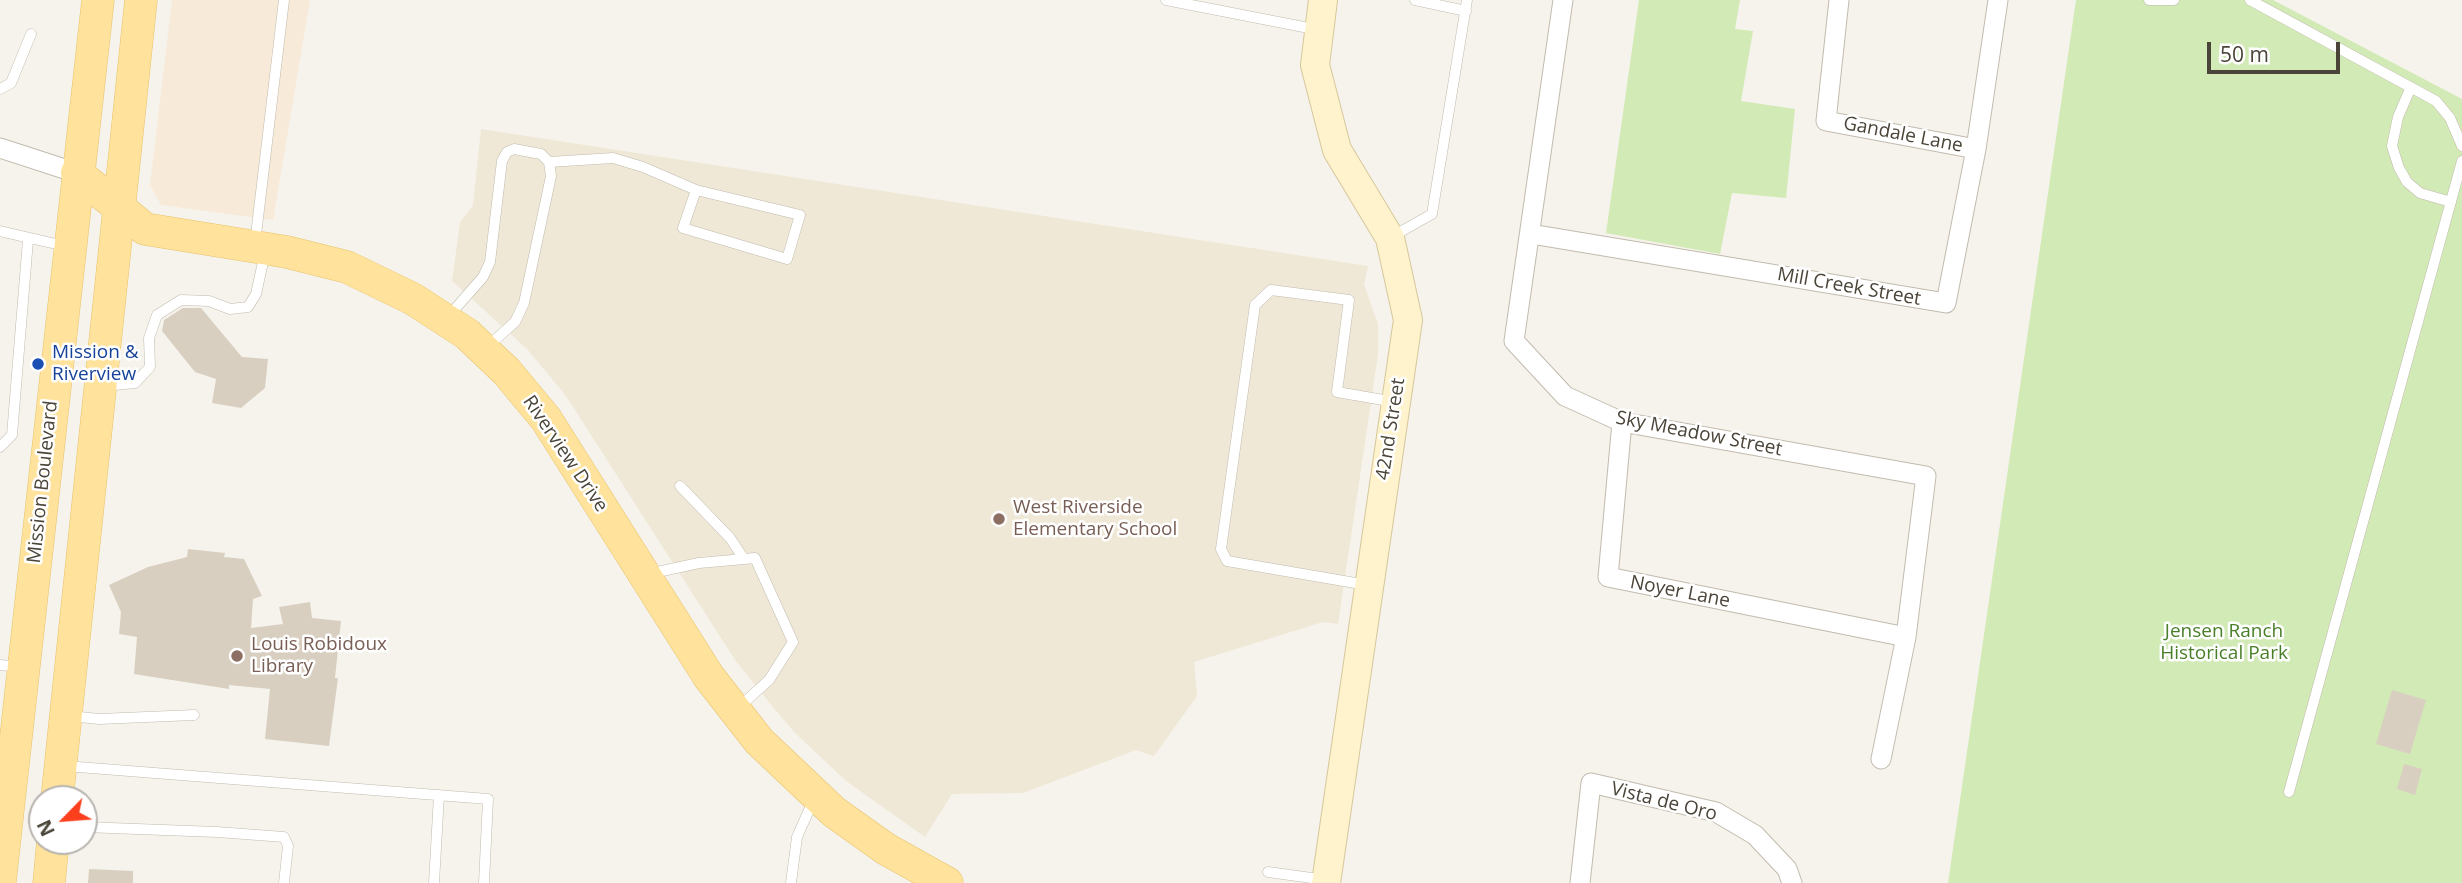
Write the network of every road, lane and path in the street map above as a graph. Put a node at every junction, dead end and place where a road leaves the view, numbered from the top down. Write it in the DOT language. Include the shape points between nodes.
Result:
graph roads {
  1 [pos="96,0"];
  2 [pos="141,0"];
  3 [pos="284,0"];
  4 [pos="1166,0"];
  5 [pos="1323,0"];
  6 [pos="1415,0"];
  7 [pos="1563,0"];
  8 [pos="1839,0"];
  9 [pos="1998,0"];
  10 [pos="2149,0"];
  11 [pos="2174,0"];
  12 [pos="2250,0"];
  13 [pos="1466,5"];
  14 [pos="1319,30"];
  15 [pos="31,34"];
  16 [pos="2411,87"];
  17 [pos="0,89"];
  18 [pos="2462,146"];
  19 [pos="0,148"];
  20 [pos="1976,149"];
  21 [pos="2462,161"];
  22 [pos="549,162"];
  23 [pos="77,173"];
  24 [pos="696,190"];
  25 [pos="2451,202"];
  26 [pos="117,207"];
  27 [pos="0,231"];
  28 [pos="1531,234"];
  29 [pos="1390,238"];
  30 [pos="28,240"];
  31 [pos="69,247"];
  32 [pos="260,248"];
  33 [pos="446,320"];
  34 [pos="484,350"];
  35 [pos="100,387"];
  36 [pos="1396,402"];
  37 [pos="1622,422"];
  38 [pos="0,447"];
  39 [pos="680,485"];
  40 [pos="744,559"];
  41 [pos="644,575"];
  42 [pos="1367,585"];
  43 [pos="1906,637"];
  44 [pos="12,666"];
  45 [pos="735,710"];
  46 [pos="194,715"];
  47 [pos="66,716"];
  48 [pos="1881,759"];
  49 [pos="61,766"];
  50 [pos="59,785"];
  51 [pos="2289,792"];
  52 [pos="439,795"];
  53 [pos="815,795"];
  54 [pos="98,828"];
  55 [pos="51,855"];
  56 [pos="1268,872"];
  57 [pos="0,881"];
  58 [pos="1326,881"];
  59 [pos="48,883"];
  60 [pos="284,883"];
  61 [pos="434,883"];
  62 [pos="484,883"];
  63 [pos="791,883"];
  64 [pos="947,883"];
  65 [pos="1580,883"];
  66 [pos="1792,883"];
  1 -- 23 [label="main road, Mission Boulevard"];
  2 -- 26 [label="main road"];
  3 -- 32 [label="lane"];
  4 -- 14 [label="lane"];
  5 -- 14 [label="street, 42nd Street"];
  6 -- 13 [label="lane"];
  7 -- 28 [label="street, Sky Meadow Street"];
  8 -- 20 [label="street, Gandale Lane" via="1826,121"];
  9 -- 20 [label="street, Mill Creek Street"];
  10 -- 11 [label="lane"];
  12 -- 16 [label="lane"];
  13 -- 29 [label="lane" via="1432,214"];
  14 -- 29 [label="street, 42nd Street" via="1315,65 1338,150"];
  15 -- 17 [label="lane" via="11,83"];
  16 -- 18 [label="lane" via="2436,101 2450,118"];
  16 -- 25 [label="lane" via="2392,146 2399,168 2420,193"];
  19 -- 23 [label="street, Riverview Drive"];
  20 -- 28 [label="street, Mill Creek Street" via="1946,303"];
  21 -- 25 [label="lane"];
  22 -- 24 [label="lane" via="613,158"];
  22 -- 33 [label="lane" via="541,154 507,152 502,161 490,262"];
  22 -- 34 [label="lane" via="551,176 524,303 515,322"];
  23 -- 26 [label="main road, Riverview Drive"];
  23 -- 31 [label="main road, Mission Boulevard"];
  24 -- 24 [label="lane" via="683,228 787,259 800,215"];
  25 -- 51 [label="lane"];
  26 -- 32 [label="main road, Riverview Drive" via="145,229"];
  26 -- 35 [label="main road"];
  27 -- 30 [label="lane"];
  28 -- 37 [label="street, Sky Meadow Street" via="1514,341 1565,396"];
  29 -- 36 [label="street, 42nd Street" via="1408,320"];
  30 -- 31 [label="lane"];
  30 -- 38 [label="lane" via="12,435"];
  31 -- 44 [label="main road, Mission Boulevard"];
  32 -- 33 [label="main road, Riverview Drive" via="347,267"];
  32 -- 35 [label="lane" via="256,294 248,307 230,309 209,301 181,300 157,315 149,338 150,366 135,383"];
  33 -- 34 [label="main road, Riverview Drive"];
  34 -- 41 [label="main road, Riverview Drive" via="546,419"];
  35 -- 47 [label="main road"];
  36 -- 42 [label="street, 42nd Street"];
  36 -- 42 [label="lane" via="1336,392 1349,300 1271,290 1255,304 1222,549 1227,561"];
  37 -- 43 [label="street, Noyer Lane" via="1608,578"];
  37 -- 43 [label="street, Sky Meadow Street" via="1926,476"];
  39 -- 40 [label="lane"];
  40 -- 41 [label="lane"];
  40 -- 45 [label="lane" via="755,558 793,642 769,680"];
  41 -- 45 [label="main road, Riverview Drive"];
  42 -- 58 [label="street, 42nd Street"];
  43 -- 48 [label="street, Sky Meadow Street"];
  44 -- 57 [label="main road, Mission Boulevard"];
  45 -- 53 [label="main road, Riverview Drive"];
  46 -- 47 [label="lane"];
  47 -- 49 [label="main road"];
  49 -- 50 [label="main road"];
  49 -- 52 [label="lane"];
  52 -- 61 [label="lane"];
  52 -- 62 [label="lane" via="488,799"];
  53 -- 63 [label="lane" via="797,837"];
  53 -- 64 [label="main road, Riverview Drive" via="886,849"];
  54 -- 60 [label="lane" via="284,837 288,846"];
  55 -- 59 [label="main road"];
  56 -- 58 [label="lane"];
  65 -- 66 [label="street, Vista de Oro" via="1591,783 1716,813 1755,835 1787,869"];
}
